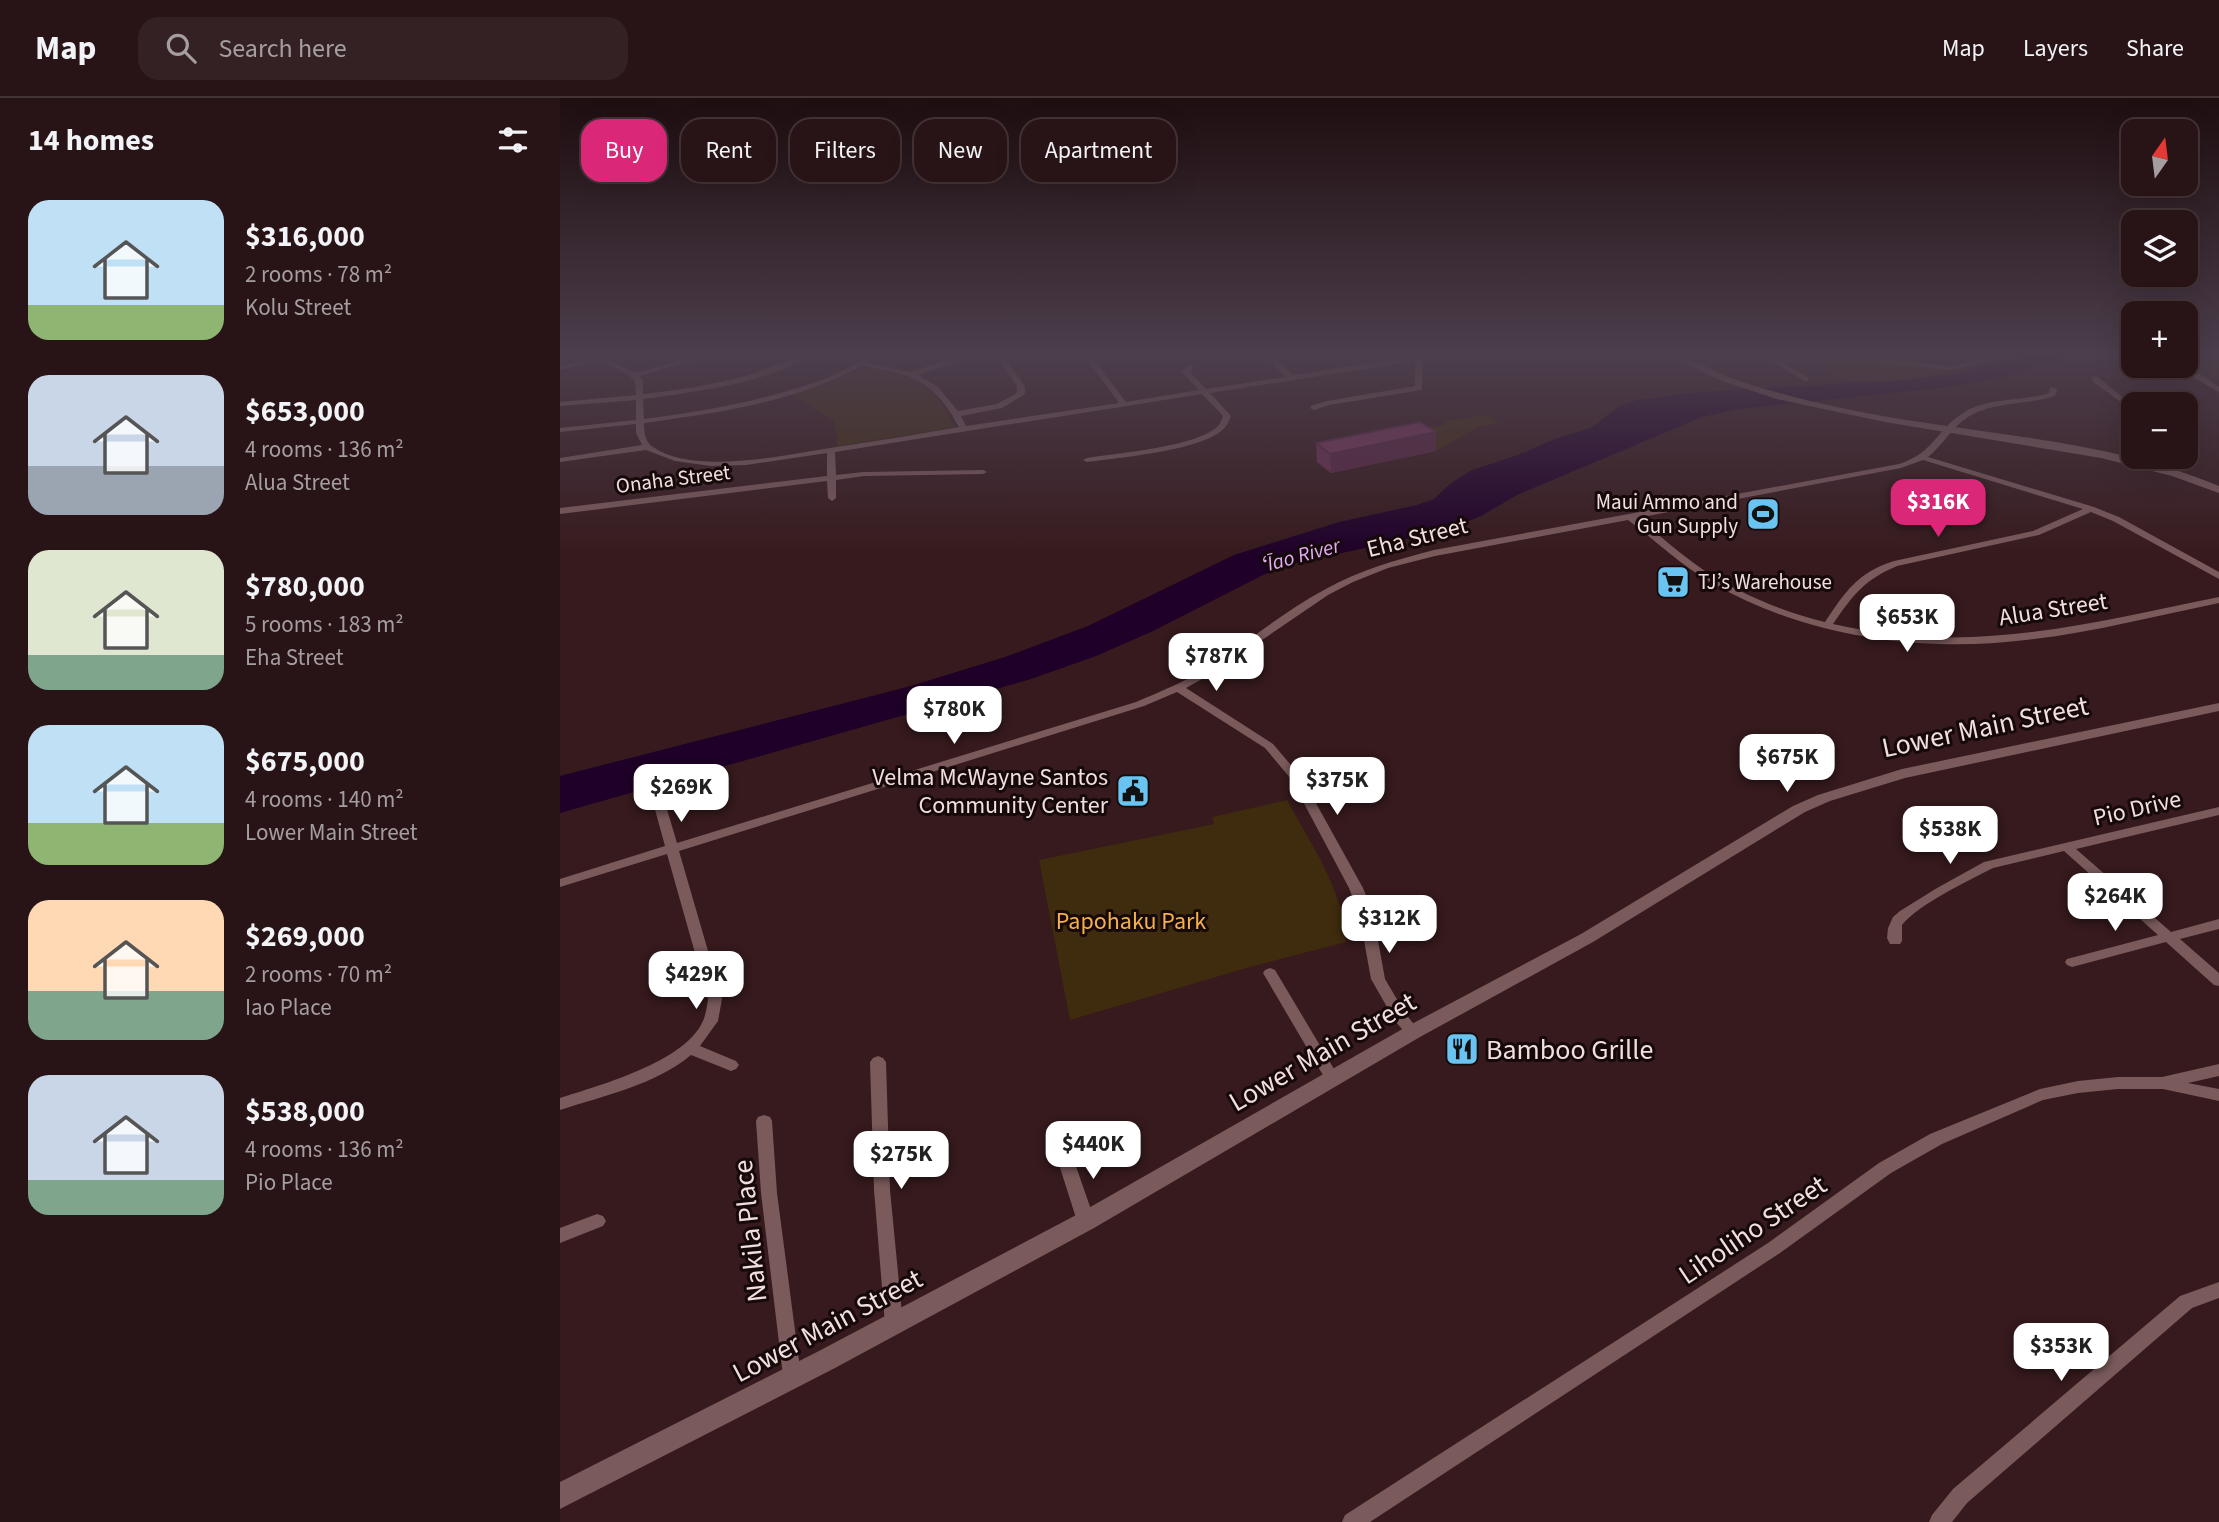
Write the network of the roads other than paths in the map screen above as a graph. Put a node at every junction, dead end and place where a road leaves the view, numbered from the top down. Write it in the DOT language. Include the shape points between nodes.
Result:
graph roads {
  1 [pos="613,423"];
  2 [pos="641,423"];
  3 [pos="961,423"];
  4 [pos="999,423"];
  5 [pos="1226,423"];
  6 [pos="1918,423"];
  7 [pos="1955,423"];
  8 [pos="964,429"];
  9 [pos="1947,429"];
  10 [pos="560,430"];
  11 [pos="648,447"];
  12 [pos="831,450"];
  13 [pos="1924,458"];
  14 [pos="560,460"];
  15 [pos="1087,460"];
  16 [pos="984,472"];
  17 [pos="831,477"];
  18 [pos="2219,490"];
  19 [pos="832,498"];
  20 [pos="2091,509"];
  21 [pos="560,510"];
  22 [pos="1630,517"];
  23 [pos="2219,576"];
  24 [pos="2219,600"];
  25 [pos="1828,624"];
  26 [pos="1178,688"];
  27 [pos="2219,708"];
  28 [pos="660,806"];
  29 [pos="2219,811"];
  30 [pos="2065,846"];
  31 [pos="670,848"];
  32 [pos="560,883"];
  33 [pos="2219,924"];
  34 [pos="2167,937"];
  35 [pos="1895,941"];
  36 [pos="2072,962"];
  37 [pos="1270,973"];
  38 [pos="2219,981"];
  39 [pos="1413,1032"];
  40 [pos="689,1048"];
  41 [pos="878,1062"];
  42 [pos="731,1065"];
  43 [pos="2218,1072"];
  44 [pos="1332,1078"];
  45 [pos="2162,1083"];
  46 [pos="2219,1095"];
  47 [pos="560,1104"];
  48 [pos="764,1121"];
  49 [pos="1063,1152"];
  50 [pos="597,1221"];
  51 [pos="1086,1221"];
  52 [pos="560,1236"];
  53 [pos="2219,1290"];
  54 [pos="894,1324"];
  55 [pos="792,1376"];
  56 [pos="560,1496"];
  57 [pos="1352,1522"];
  58 [pos="1939,1522"];
  1 -- 10 [label="street"];
  2 -- 11 [label="street" via="640,438"];
  3 -- 8 [label="street"];
  4 -- 8 [label="street"];
  5 -- 15 [label="street" via="1218,432 1189,443"];
  6 -- 9 [label="street"];
  7 -- 9 [label="street"];
  8 -- 12 [label="street"];
  9 -- 13 [label="street"];
  9 -- 18 [label="street" via="2097,454 2157,468"];
  11 -- 12 [label="street" via="680,459 719,463"];
  11 -- 14 [label="street"];
  12 -- 17 [label="street"];
  13 -- 20 [label="street"];
  13 -- 22 [label="street, Eha Street" via="1889,469"];
  16 -- 17 [label="street, Onaha Street" via="901,471"];
  17 -- 19 [label="street"];
  17 -- 21 [label="street, Onaha Street"];
  20 -- 23 [label="street" via="2137,529"];
  20 -- 25 [label="street" via="2036,533 1875,571 1850,590"];
  22 -- 25 [label="street, Alua Street" via="1715,581 1770,607"];
  22 -- 26 [label="street, Eha Street" via="1434,553 1369,571 1325,593"];
  24 -- 25 [label="street, Alua Street" via="2000,640 1899,637"];
  26 -- 31 [label="street, Eha Street" via="950,764"];
  26 -- 39 [label="street" via="1269,746 1296,778 1356,888 1366,913 1378,979"];
  27 -- 39 [label="street, Lower Main Street" via="1902,774 1824,798 1770,824 1587,938"];
  28 -- 31 [label="street"];
  29 -- 30 [label="street, Pio Drive"];
  30 -- 34 [label="street"];
  30 -- 35 [label="street, Pio Drive" via="1971,873 1902,916 1894,930"];
  31 -- 32 [label="street, Eha Street"];
  31 -- 40 [label="street" via="715,999 710,1023"];
  33 -- 34 [label="street"];
  34 -- 36 [label="street"];
  34 -- 38 [label="street"];
  37 -- 44 [label="street"];
  39 -- 44 [label="street, Lower Main Street"];
  40 -- 42 [label="street"];
  40 -- 47 [label="street" via="653,1071"];
  41 -- 54 [label="street" via="882,1190"];
  43 -- 45 [label="street, Liholiho Street"];
  44 -- 51 [label="street, Lower Main Street"];
  45 -- 46 [label="street"];
  45 -- 57 [label="street, Liholiho Street" via="2078,1087 2040,1095 1936,1139 1885,1168 1774,1248"];
  48 -- 55 [label="street, Nakila Place"];
  49 -- 51 [label="street"];
  50 -- 52 [label="street"];
  51 -- 54 [label="street, Lower Main Street"];
  53 -- 58 [label="street" via="2186,1302 1960,1496"];
  54 -- 55 [label="street, Lower Main Street"];
  55 -- 56 [label="street, Lower Main Street"];
}
